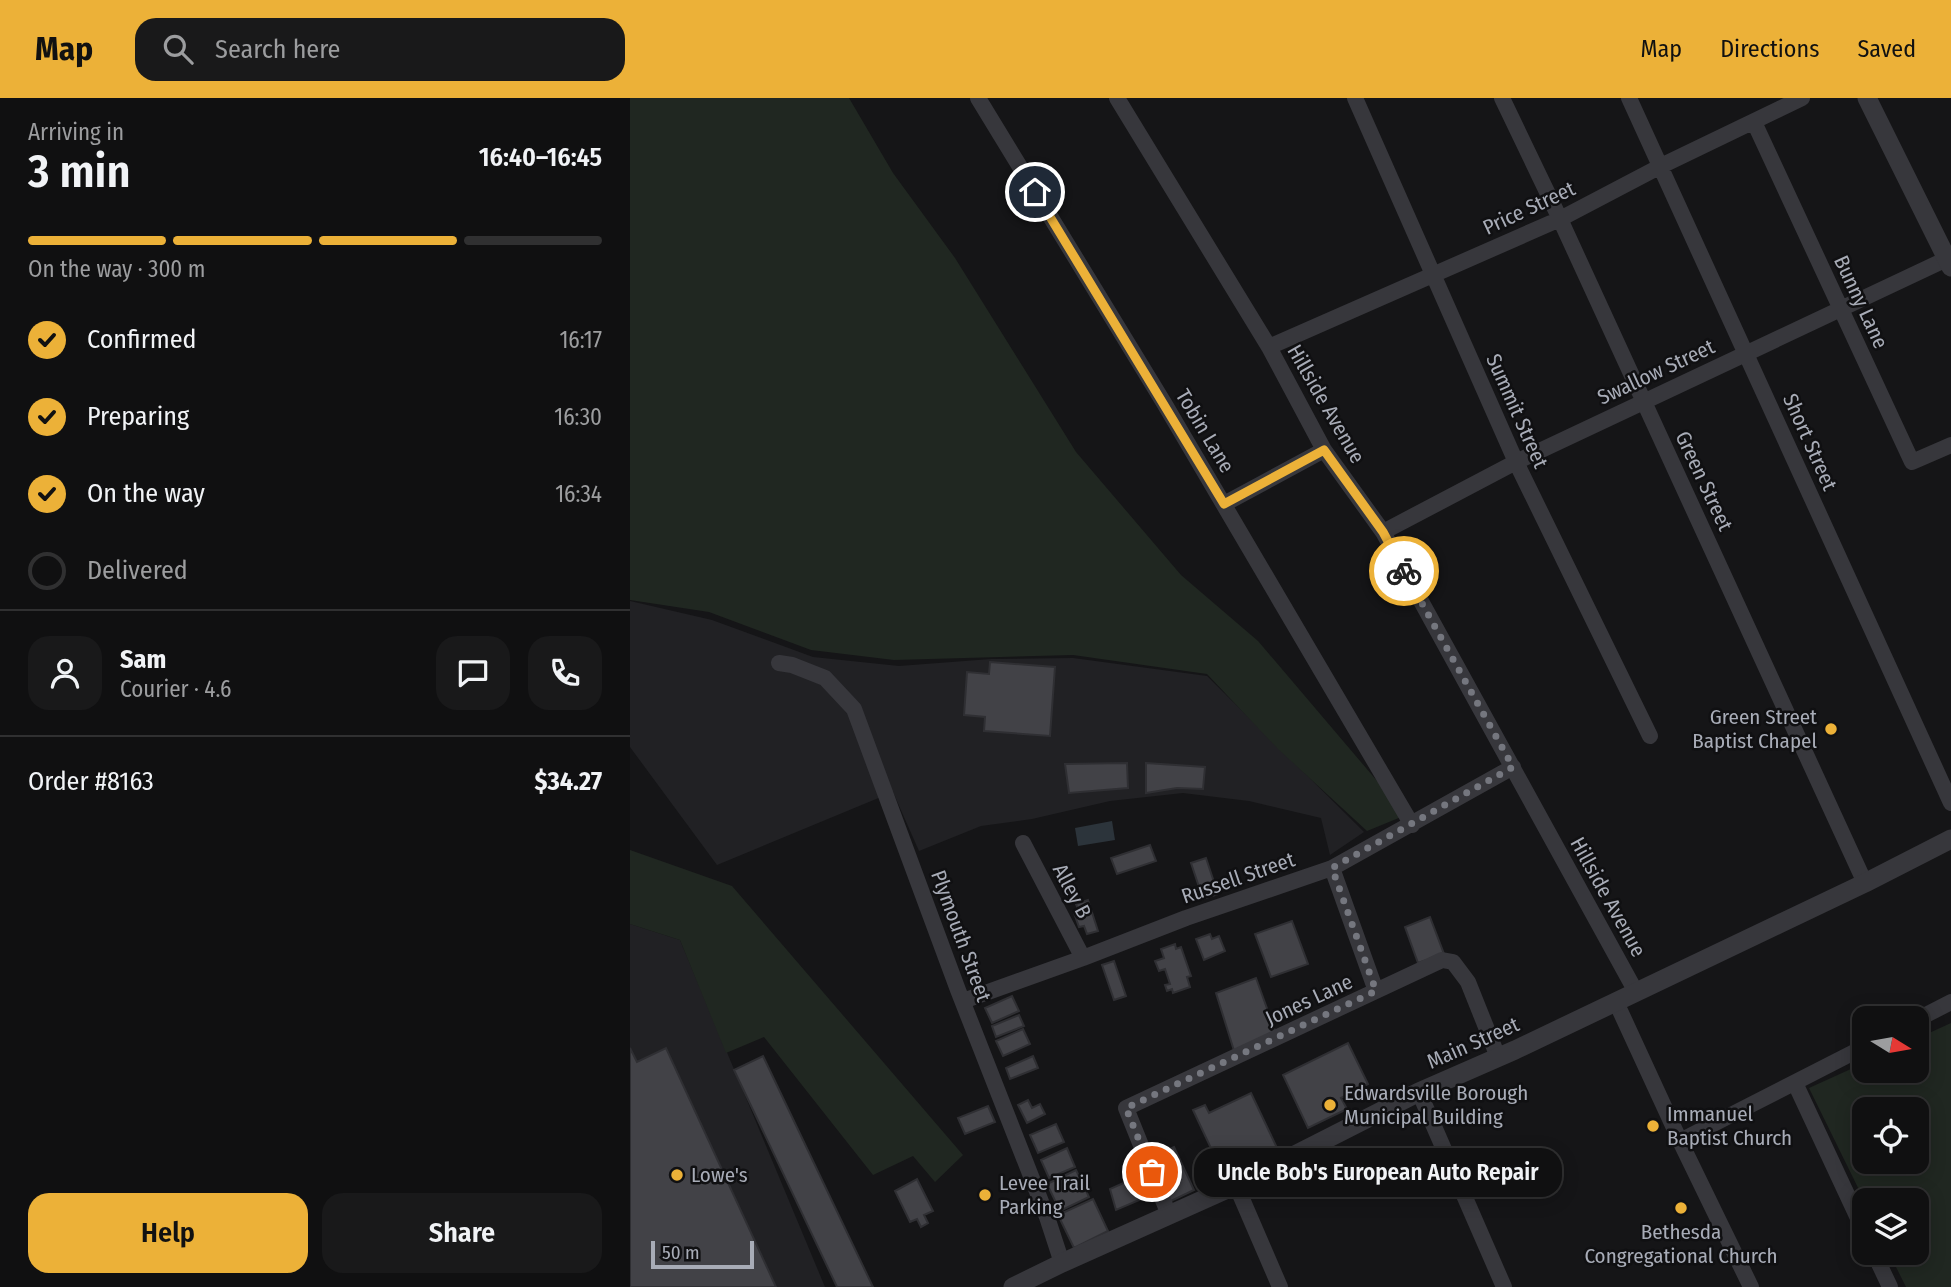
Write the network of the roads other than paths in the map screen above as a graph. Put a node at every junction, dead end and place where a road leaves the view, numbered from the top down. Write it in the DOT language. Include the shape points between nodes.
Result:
graph roads {
  1 [pos="978,98"];
  2 [pos="1117,98"];
  3 [pos="1355,98"];
  4 [pos="1502,98"];
  5 [pos="1629,98"];
  6 [pos="1802,98"];
  7 [pos="1867,98"];
  8 [pos="1754,122"];
  9 [pos="1661,166"];
  10 [pos="1560,219"];
  11 [pos="1950,261"];
  12 [pos="1432,274"];
  13 [pos="1841,309"];
  14 [pos="1269,347"];
  15 [pos="1746,353"];
  16 [pos="1644,401"];
  17 [pos="1951,445"];
  18 [pos="1324,450"];
  19 [pos="1516,462"];
  20 [pos="1224,504"];
  21 [pos="1383,532"];
  22 [pos="779,663"];
  23 [pos="1650,736"];
  24 [pos="1513,767"];
  25 [pos="1951,803"];
  26 [pos="1412,825"];
  27 [pos="1951,839"];
  28 [pos="1023,843"];
  29 [pos="1332,868"];
  30 [pos="1865,883"];
  31 [pos="1083,958"];
  32 [pos="1376,991"];
  33 [pos="1636,992"];
  34 [pos="962,1001"];
  35 [pos="1616,1002"];
  36 [pos="1951,1002"];
  37 [pos="1929,1013"];
  38 [pos="1852,1053"];
  39 [pos="1498,1057"];
  40 [pos="1795,1083"];
  41 [pos="1419,1092"];
  42 [pos="1680,1141"];
  43 [pos="1236,1185"];
  44 [pos="1852,1205"];
  45 [pos="1169,1215"];
  46 [pos="1062,1263"];
  47 [pos="1880,1265"];
  48 [pos="1013,1287"];
  49 [pos="1280,1287"];
  50 [pos="1503,1287"];
  51 [pos="1751,1287"];
  52 [pos="1890,1287"];
  1 -- 20 [label="street, Tobin Lane"];
  2 -- 14 [label="street, Hillside Avenue"];
  3 -- 12 [label="street, Summit Street"];
  4 -- 10 [label="street, Green Street"];
  5 -- 9 [label="street, Short Street"];
  6 -- 8 [label="street, Price Street"];
  7 -- 11 [label="street"];
  8 -- 9 [label="street, Price Street"];
  8 -- 13 [label="street, Bunny Lane"];
  9 -- 10 [label="street, Price Street"];
  9 -- 15 [label="street, Short Street"];
  10 -- 12 [label="street, Price Street"];
  10 -- 16 [label="street, Green Street"];
  11 -- 13 [label="street, Swallow Street"];
  12 -- 14 [label="street, Price Street"];
  12 -- 19 [label="street, Summit Street"];
  13 -- 15 [label="street, Swallow Street"];
  13 -- 17 [label="street, Bunny Lane" via="1912,462"];
  14 -- 18 [label="street, Hillside Avenue"];
  15 -- 16 [label="street, Swallow Street"];
  15 -- 25 [label="street, Short Street"];
  16 -- 19 [label="street, Swallow Street"];
  16 -- 30 [label="street, Green Street"];
  18 -- 20 [label="street"];
  18 -- 21 [label="street, Hillside Avenue"];
  19 -- 21 [label="street, Swallow Street"];
  19 -- 23 [label="street, Summit Street"];
  20 -- 26 [label="street, Tobin Lane"];
  21 -- 24 [label="street, Hillside Avenue"];
  22 -- 34 [label="street, Plymouth Street" via="825,678 854,709"];
  24 -- 26 [label="street, Russell Street"];
  24 -- 33 [label="street, Hillside Avenue"];
  26 -- 29 [label="street, Russell Street"];
  27 -- 30 [label="street, Main Street"];
  28 -- 31 [label="street, Alley B"];
  29 -- 31 [label="street, Russell Street"];
  29 -- 32 [label="street"];
  30 -- 33 [label="street, Main Street"];
  31 -- 34 [label="street, Russell Street"];
  32 -- 39 [label="street, Jones Lane" via="1442,960 1453,962 1468,982"];
  32 -- 45 [label="street, Jones Lane" via="1126,1108"];
  33 -- 35 [label="street, Main Street"];
  34 -- 46 [label="street, Plymouth Street"];
  35 -- 39 [label="street, Main Street"];
  35 -- 42 [label="street"];
  36 -- 37 [label="street"];
  38 -- 40 [label="street"];
  39 -- 41 [label="street, Main Street"];
  40 -- 42 [label="street"];
  40 -- 44 [label="street"];
  41 -- 43 [label="street, Main Street"];
  41 -- 50 [label="street"];
  42 -- 51 [label="street"];
  43 -- 45 [label="street, Main Street"];
  43 -- 49 [label="street"];
  45 -- 46 [label="street, Main Street"];
  46 -- 48 [label="street, Main Street"];
  47 -- 52 [label="street"];
}
